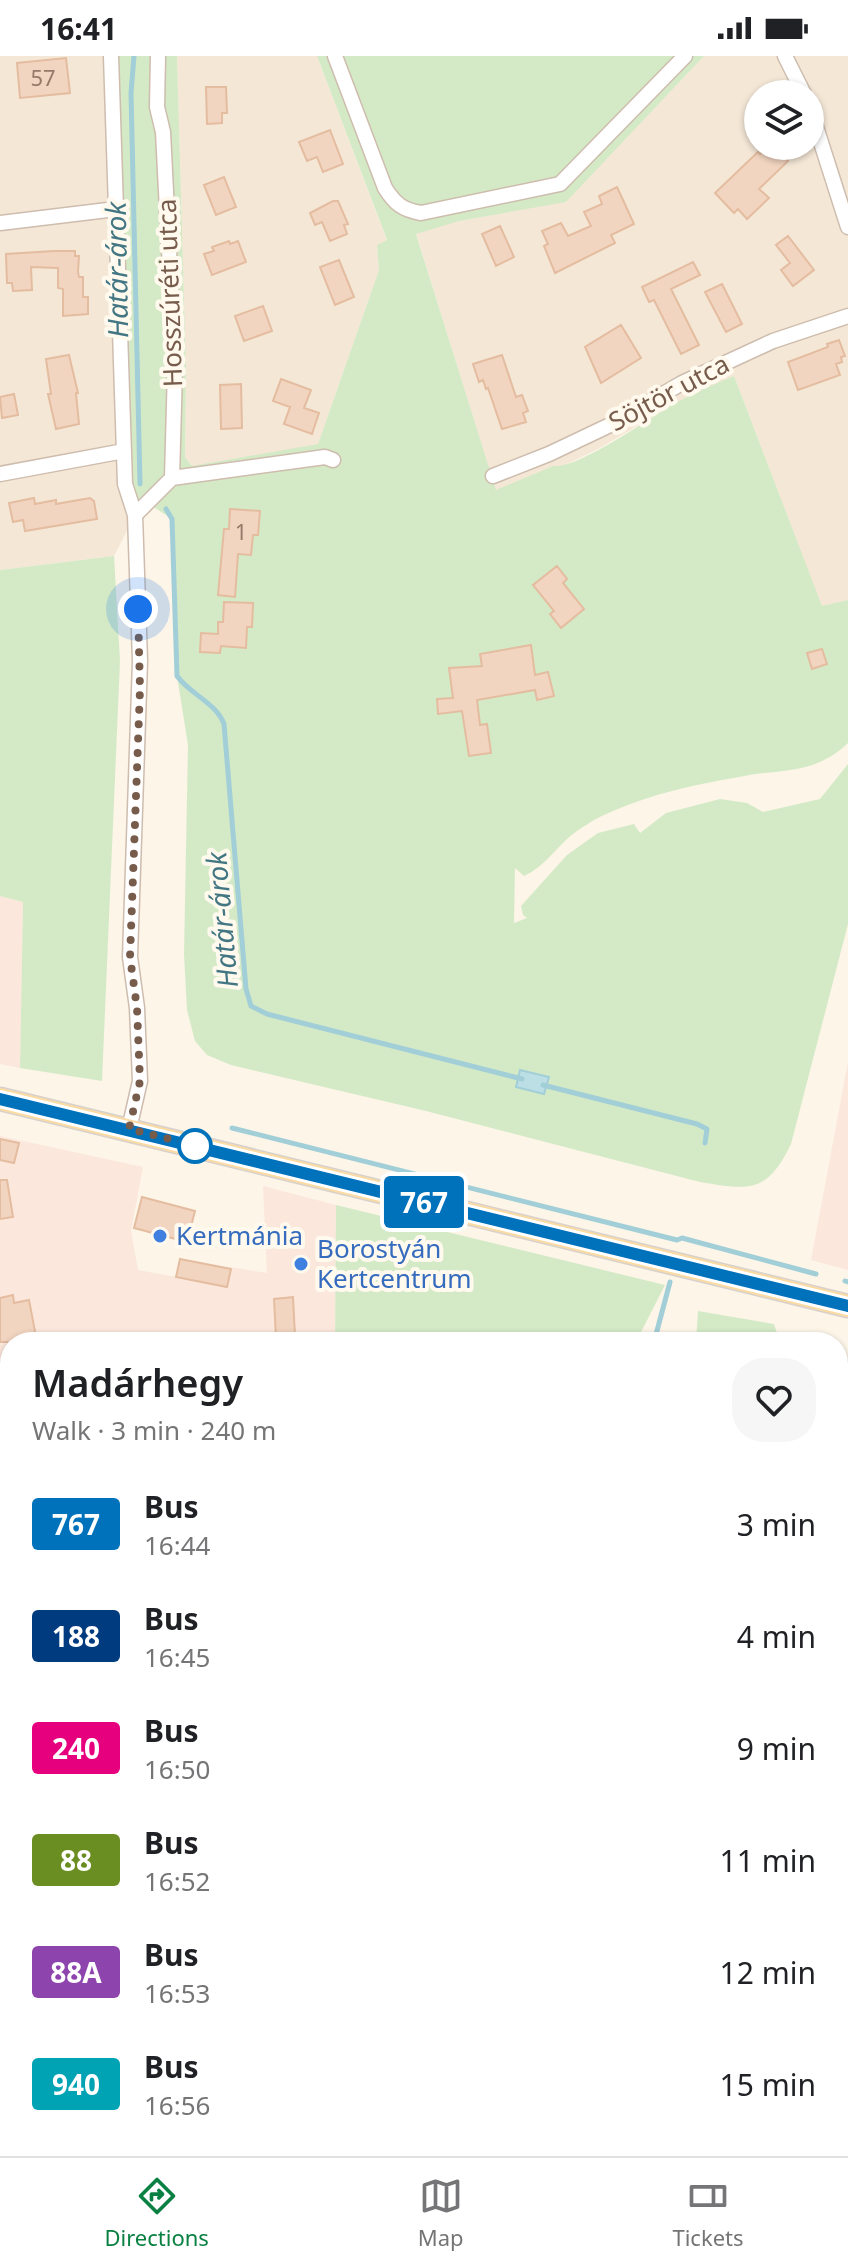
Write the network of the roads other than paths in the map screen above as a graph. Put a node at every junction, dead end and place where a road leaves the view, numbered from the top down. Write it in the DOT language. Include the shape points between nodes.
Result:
graph roads {
  1 [pos="111,56"];
  2 [pos="158,56"];
  3 [pos="335,56"];
  4 [pos="685,56"];
  5 [pos="785,56"];
  6 [pos="797,80"];
  7 [pos="824,152"];
  8 [pos="116,209"];
  9 [pos="0,223"];
  10 [pos="848,227"];
  11 [pos="848,316"];
  12 [pos="124,451"];
  13 [pos="333,460"];
  14 [pos="0,474"];
  15 [pos="493,476"];
  16 [pos="172,478"];
  17 [pos="135,515"];
  18 [pos="0,1099"];
  19 [pos="129,1129"];
  20 [pos="848,1306"];
  1 -- 8 [label="street, Hosszúréti utca"];
  2 -- 16 [label="street, Hosszúréti utca" via="175,368"];
  3 -- 4 [label="street" via="385,188 401,208 421,213 560,184"];
  5 -- 6 [label="street"];
  7 -- 10 [label="street"];
  8 -- 9 [label="street"];
  8 -- 12 [label="street, Hosszúréti utca"];
  11 -- 15 [label="street, Söjtör utca" via="773,341 682,383 610,425"];
  12 -- 14 [label="street"];
  12 -- 17 [label="street, Hosszúréti utca" via="125,484"];
  13 -- 16 [label="street"];
  16 -- 17 [label="street"];
  17 -- 19 [label="street, Hosszúréti utca" via="140,689 130,957 140,1081"];
  18 -- 19 [label="main road"];
  19 -- 20 [label="main road"];
}
